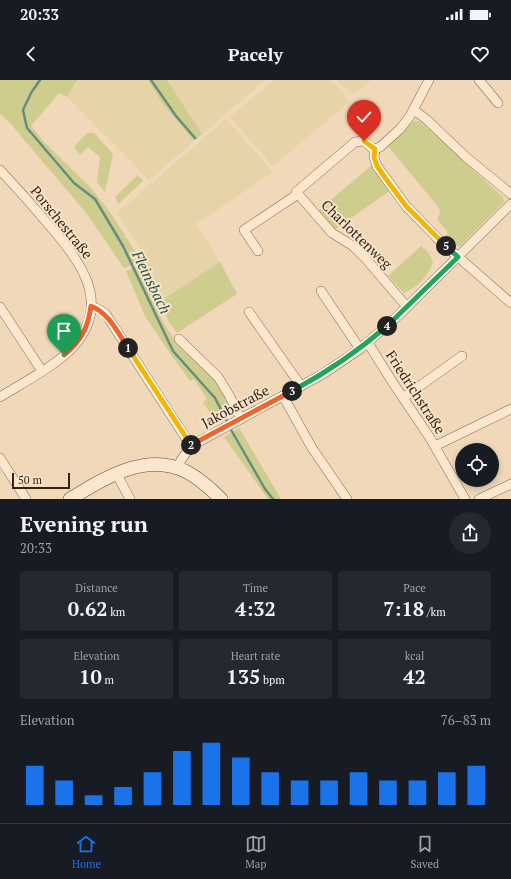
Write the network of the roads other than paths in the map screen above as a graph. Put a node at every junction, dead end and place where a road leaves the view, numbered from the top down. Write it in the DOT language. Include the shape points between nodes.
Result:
graph roads {
  1 [pos="429,80"];
  2 [pos="479,80"];
  3 [pos="498,103"];
  4 [pos="414,110"];
  5 [pos="375,149"];
  6 [pos="0,170"];
  7 [pos="298,194"];
  8 [pos="511,194"];
  9 [pos="511,204"];
  10 [pos="239,222"];
  11 [pos="244,230"];
  12 [pos="258,251"];
  13 [pos="458,257"];
  14 [pos="321,291"];
  15 [pos="511,303"];
  16 [pos="91,306"];
  17 [pos="0,307"];
  18 [pos="407,307"];
  19 [pos="249,312"];
  20 [pos="179,339"];
  21 [pos="368,343"];
  22 [pos="360,349"];
  23 [pos="462,356"];
  24 [pos="42,371"];
  25 [pos="301,386"];
  26 [pos="283,396"];
  27 [pos="0,397"];
  28 [pos="403,398"];
  29 [pos="511,409"];
  30 [pos="239,420"];
  31 [pos="191,446"];
  32 [pos="435,446"];
  33 [pos="0,458"];
  34 [pos="178,468"];
  35 [pos="116,473"];
  36 [pos="511,484"];
  37 [pos="26,499"];
  38 [pos="70,499"];
  39 [pos="130,499"];
  40 [pos="221,499"];
  41 [pos="347,499"];
  42 [pos="465,499"];
  43 [pos="479,499"];
  1 -- 4 [label="street"];
  2 -- 3 [label="street"];
  4 -- 5 [label="street" via="400,130"];
  4 -- 8 [label="street"];
  5 -- 7 [label="street" via="364,141 356,142 296,192"];
  5 -- 13 [label="street" via="377,166 406,206"];
  6 -- 16 [label="street, Porschestraße" via="74,257 88,281"];
  7 -- 11 [label="street"];
  7 -- 18 [label="street, Charlottenweg" via="332,233 353,246 366,259"];
  9 -- 13 [label="street, Jakobstraße"];
  10 -- 11 [label="street"];
  11 -- 12 [label="street"];
  13 -- 15 [label="street"];
  13 -- 18 [label="street, Jakobstraße"];
  14 -- 22 [label="street"];
  16 -- 24 [label="street, Porschestraße" via="87,325 78,341"];
  16 -- 31 [label="street" via="105,313"];
  17 -- 24 [label="street"];
  18 -- 21 [label="street, Jakobstraße"];
  19 -- 25 [label="street"];
  20 -- 30 [label="street" via="218,377"];
  21 -- 22 [label="street, Jakobstraße"];
  21 -- 28 [label="street, Friedrichstraße"];
  22 -- 25 [label="street, Jakobstraße"];
  23 -- 28 [label="street"];
  24 -- 27 [label="street, Porschestraße"];
  25 -- 26 [label="street, Jakobstraße"];
  26 -- 30 [label="street, Jakobstraße"];
  26 -- 41 [label="street" via="312,448"];
  28 -- 32 [label="street, Friedrichstraße"];
  29 -- 32 [label="street"];
  30 -- 31 [label="street, Jakobstraße"];
  31 -- 34 [label="street, Jakobstraße"];
  32 -- 42 [label="street, Friedrichstraße"];
  33 -- 37 [label="street"];
  34 -- 35 [label="street" via="151,464"];
  34 -- 40 [label="street" via="196,478"];
  35 -- 38 [label="street"];
  35 -- 39 [label="street"];
  36 -- 43 [label="street"];
}
